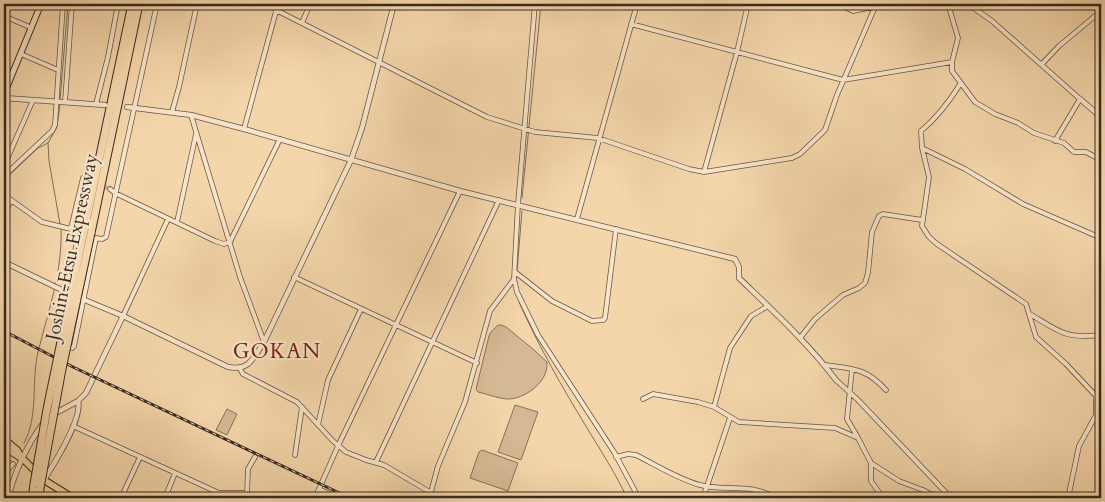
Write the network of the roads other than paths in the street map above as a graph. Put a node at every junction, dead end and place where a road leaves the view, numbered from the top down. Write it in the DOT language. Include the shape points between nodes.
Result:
graph roads {
  1 [pos="41,4"];
  2 [pos="62,4"];
  3 [pos="72,4"];
  4 [pos="118,4"];
  5 [pos="132,4"];
  6 [pos="139,4"];
  7 [pos="157,4"];
  8 [pos="197,4"];
  9 [pos="270,4"];
  10 [pos="278,4"];
  11 [pos="310,4"];
  12 [pos="394,4"];
  13 [pos="535,4"];
  14 [pos="637,4"];
  15 [pos="748,4"];
  16 [pos="838,4"];
  17 [pos="888,4"];
  18 [pos="948,4"];
  19 [pos="968,4"];
  20 [pos="1072,4"];
  21 [pos="1101,4"];
  22 [pos="875,7"];
  23 [pos="276,10"];
  24 [pos="1101,11"];
  25 [pos="4,16"];
  26 [pos="302,22"];
  27 [pos="631,24"];
  28 [pos="32,28"];
  29 [pos="737,52"];
  30 [pos="21,54"];
  31 [pos="379,62"];
  32 [pos="952,62"];
  33 [pos="1042,64"];
  34 [pos="58,70"];
  35 [pos="843,80"];
  36 [pos="960,83"];
  37 [pos="4,96"];
  38 [pos="1080,99"];
  39 [pos="33,100"];
  40 [pos="57,102"];
  41 [pos="65,102"];
  42 [pos="96,104"];
  43 [pos="105,105"];
  44 [pos="127,107"];
  45 [pos="134,108"];
  46 [pos="172,112"];
  47 [pos="191,115"];
  48 [pos="1101,117"];
  49 [pos="244,129"];
  50 [pos="527,130"];
  51 [pos="196,132"];
  52 [pos="598,138"];
  53 [pos="280,139"];
  54 [pos="1054,141"];
  55 [pos="922,148"];
  56 [pos="8,157"];
  57 [pos="351,160"];
  58 [pos="1101,160"];
  59 [pos="704,172"];
  60 [pos="4,176"];
  61 [pos="88,179"];
  62 [pos="110,189"];
  63 [pos="460,191"];
  64 [pos="115,193"];
  65 [pos="4,194"];
  66 [pos="11,200"];
  67 [pos="500,200"];
  68 [pos="518,204"];
  69 [pos="4,215"];
  70 [pos="168,219"];
  71 [pos="577,219"];
  72 [pos="922,220"];
  73 [pos="177,222"];
  74 [pos="71,229"];
  75 [pos="616,229"];
  76 [pos="87,234"];
  77 [pos="1101,238"];
  78 [pos="230,242"];
  79 [pos="4,262"];
  80 [pos="515,272"];
  81 [pos="294,278"];
  82 [pos="514,279"];
  83 [pos="68,294"];
  84 [pos="84,300"];
  85 [pos="768,306"];
  86 [pos="361,309"];
  87 [pos="1030,314"];
  88 [pos="123,316"];
  89 [pos="396,326"];
  90 [pos="1101,335"];
  91 [pos="800,338"];
  92 [pos="264,342"];
  93 [pos="432,343"];
  94 [pos="477,363"];
  95 [pos="825,365"];
  96 [pos="852,368"];
  97 [pos="240,369"];
  98 [pos="836,380"];
  99 [pos="886,390"];
  100 [pos="850,391"];
  101 [pos="643,399"];
  102 [pos="78,400"];
  103 [pos="302,407"];
  104 [pos="714,407"];
  105 [pos="730,418"];
  106 [pos="318,425"];
  107 [pos="73,426"];
  108 [pos="4,438"];
  109 [pos="858,438"];
  110 [pos="338,446"];
  111 [pos="4,447"];
  112 [pos="7,454"];
  113 [pos="295,455"];
  114 [pos="255,456"];
  115 [pos="140,457"];
  116 [pos="616,457"];
  117 [pos="22,458"];
  118 [pos="4,462"];
  119 [pos="376,462"];
  120 [pos="13,464"];
  121 [pos="871,464"];
  122 [pos="175,473"];
  123 [pos="4,474"];
  124 [pos="44,480"];
  125 [pos="37,486"];
  126 [pos="707,486"];
  127 [pos="319,489"];
  128 [pos="431,492"];
  129 [pos="928,492"];
  130 [pos="219,493"];
  131 [pos="247,494"];
  132 [pos="64,496"];
  133 [pos="8,498"];
  134 [pos="32,498"];
  135 [pos="39,498"];
  136 [pos="73,498"];
  137 [pos="120,498"];
  138 [pos="164,498"];
  139 [pos="218,498"];
  140 [pos="264,498"];
  141 [pos="315,498"];
  142 [pos="338,498"];
  143 [pos="440,498"];
  144 [pos="638,498"];
  145 [pos="703,498"];
  146 [pos="776,498"];
  147 [pos="883,498"];
  148 [pos="926,498"];
  149 [pos="937,498"];
  150 [pos="951,498"];
  151 [pos="1068,498"];
  1 -- 28 [label="main road"];
  2 -- 34 [label="street"];
  3 -- 41 [label="street"];
  4 -- 42 [label="street"];
  5 -- 76 [label="highway, Joshin-Etsu Expressway"];
  6 -- 76 [label="highway, Joshin-Etsu Expressway"];
  7 -- 45 [label="street"];
  8 -- 46 [label="street"];
  9 -- 23 [label="street"];
  10 -- 23 [label="street"];
  11 -- 26 [label="street"];
  12 -- 31 [label="street"];
  13 -- 50 [label="street"];
  14 -- 27 [label="street"];
  15 -- 29 [label="street"];
  16 -- 22 [label="street" via="853,11"];
  17 -- 22 [label="street"];
  18 -- 32 [label="street" via="958,38"];
  19 -- 33 [label="street"];
  20 -- 21 [label="street"];
  22 -- 35 [label="street"];
  23 -- 26 [label="street"];
  23 -- 49 [label="street"];
  24 -- 33 [label="street"];
  25 -- 28 [label="street"];
  26 -- 31 [label="street"];
  27 -- 29 [label="street"];
  27 -- 52 [label="street"];
  28 -- 30 [label="main road"];
  29 -- 35 [label="street"];
  29 -- 59 [label="street"];
  30 -- 34 [label="street"];
  30 -- 37 [label="main road"];
  31 -- 50 [label="street" via="487,117"];
  31 -- 57 [label="street"];
  32 -- 35 [label="street"];
  32 -- 36 [label="street" via="953,75"];
  33 -- 38 [label="street"];
  34 -- 40 [label="street"];
  35 -- 59 [label="street" via="825,130 800,154"];
  36 -- 54 [label="street" via="975,102"];
  36 -- 55 [label="street" via="947,105 922,131"];
  37 -- 39 [label="street"];
  38 -- 48 [label="street"];
  38 -- 54 [label="street"];
  39 -- 40 [label="street"];
  39 -- 56 [label="street"];
  40 -- 41 [label="street"];
  40 -- 60 [label="street" via="52,131"];
  41 -- 42 [label="street"];
  42 -- 43 [label="street"];
  44 -- 45 [label="street"];
  45 -- 46 [label="street"];
  45 -- 64 [label="street"];
  46 -- 47 [label="street"];
  47 -- 49 [label="street"];
  47 -- 51 [label="street"];
  49 -- 53 [label="street"];
  50 -- 52 [label="street"];
  50 -- 68 [label="street"];
  51 -- 73 [label="street"];
  51 -- 78 [label="street"];
  52 -- 59 [label="street"];
  52 -- 71 [label="street"];
  53 -- 57 [label="street"];
  53 -- 78 [label="street"];
  54 -- 58 [label="street" via="1064,143 1074,152 1086,152"];
  55 -- 72 [label="street" via="929,177"];
  55 -- 77 [label="street" via="1023,204"];
  57 -- 63 [label="street"];
  57 -- 81 [label="street"];
  61 -- 74 [label="street" via="83,178"];
  62 -- 64 [label="street"];
  63 -- 67 [label="street"];
  63 -- 89 [label="street"];
  64 -- 70 [label="street"];
  64 -- 76 [label="street" via="106,237 102,239"];
  65 -- 66 [label="street"];
  66 -- 69 [label="street"];
  66 -- 74 [label="street" via="42,222"];
  67 -- 68 [label="street"];
  67 -- 93 [label="street"];
  68 -- 71 [label="street"];
  68 -- 80 [label="street"];
  70 -- 73 [label="street"];
  70 -- 88 [label="street"];
  71 -- 75 [label="street"];
  72 -- 87 [label="street" via="922,226 932,240 1026,304"];
  72 -- 91 [label="street" via="879,216 872,232 865,283 843,295 815,319"];
  73 -- 78 [label="street" via="215,241"];
  74 -- 76 [label="street"];
  75 -- 80 [label="street" via="603,320 592,321 552,301"];
  75 -- 85 [label="street" via="735,259 739,278"];
  76 -- 83 [label="street"];
  76 -- 84 [label="street"];
  76 -- 125 [label="highway, Joshin-Etsu Expressway, bridge" via="47,410"];
  78 -- 92 [label="street"];
  79 -- 83 [label="street"];
  80 -- 82 [label="street"];
  81 -- 86 [label="street"];
  81 -- 92 [label="street"];
  82 -- 94 [label="street" via="490,311"];
  82 -- 116 [label="street" via="538,335"];
  83 -- 84 [label="street"];
  83 -- 84 [label="street" via="58,340 72,348"];
  84 -- 88 [label="street"];
  85 -- 91 [label="street"];
  85 -- 104 [label="street" via="751,316 730,348"];
  86 -- 89 [label="street"];
  86 -- 106 [label="street" via="328,380"];
  87 -- 90 [label="street" via="1068,335"];
  87 -- 151 [label="street" via="1036,338 1096,396 1096,415 1079,446"];
  88 -- 97 [label="street" via="228,367"];
  88 -- 102 [label="street" via="92,382"];
  89 -- 93 [label="street"];
  89 -- 110 [label="street"];
  91 -- 95 [label="street"];
  92 -- 97 [label="street" via="248,364"];
  93 -- 94 [label="street"];
  93 -- 119 [label="street"];
  94 -- 128 [label="street"];
  95 -- 96 [label="street"];
  95 -- 98 [label="street"];
  96 -- 99 [label="street" via="877,380"];
  96 -- 100 [label="street"];
  97 -- 103 [label="street" via="243,374"];
  98 -- 100 [label="street"];
  100 -- 109 [label="street" via="847,419"];
  100 -- 150 [label="street"];
  101 -- 104 [label="street" via="653,394"];
  102 -- 107 [label="street" via="80,406"];
  102 -- 117 [label="street" via="44,421"];
  103 -- 106 [label="street"];
  103 -- 113 [label="street"];
  104 -- 105 [label="street"];
  105 -- 109 [label="street" via="739,422 835,428"];
  105 -- 126 [label="street"];
  106 -- 110 [label="street"];
  107 -- 115 [label="street"];
  107 -- 124 [label="street"];
  108 -- 117 [label="highway"];
  109 -- 121 [label="street"];
  110 -- 119 [label="street"];
  110 -- 127 [label="street"];
  111 -- 112 [label="highway"];
  112 -- 117 [label="highway"];
  112 -- 118 [label="street"];
  114 -- 131 [label="street" via="248,470"];
  115 -- 122 [label="street"];
  115 -- 137 [label="street"];
  116 -- 126 [label="street" via="636,455"];
  116 -- 144 [label="street"];
  117 -- 124 [label="highway"];
  117 -- 133 [label="street"];
  119 -- 128 [label="street"];
  120 -- 123 [label="street"];
  121 -- 129 [label="street" via="899,481"];
  121 -- 147 [label="street" via="871,481"];
  122 -- 130 [label="street"];
  122 -- 138 [label="street"];
  124 -- 132 [label="highway"];
  125 -- 134 [label="highway, Joshin-Etsu Expressway"];
  125 -- 135 [label="highway, Joshin-Etsu Expressway"];
  126 -- 145 [label="street"];
  126 -- 146 [label="street" via="754,489"];
  127 -- 141 [label="street"];
  127 -- 142 [label="street"];
  128 -- 143 [label="street"];
  129 -- 148 [label="street"];
  129 -- 149 [label="street"];
  130 -- 131 [label="street"];
  130 -- 139 [label="street"];
  131 -- 140 [label="street"];
  132 -- 136 [label="highway"];
}
